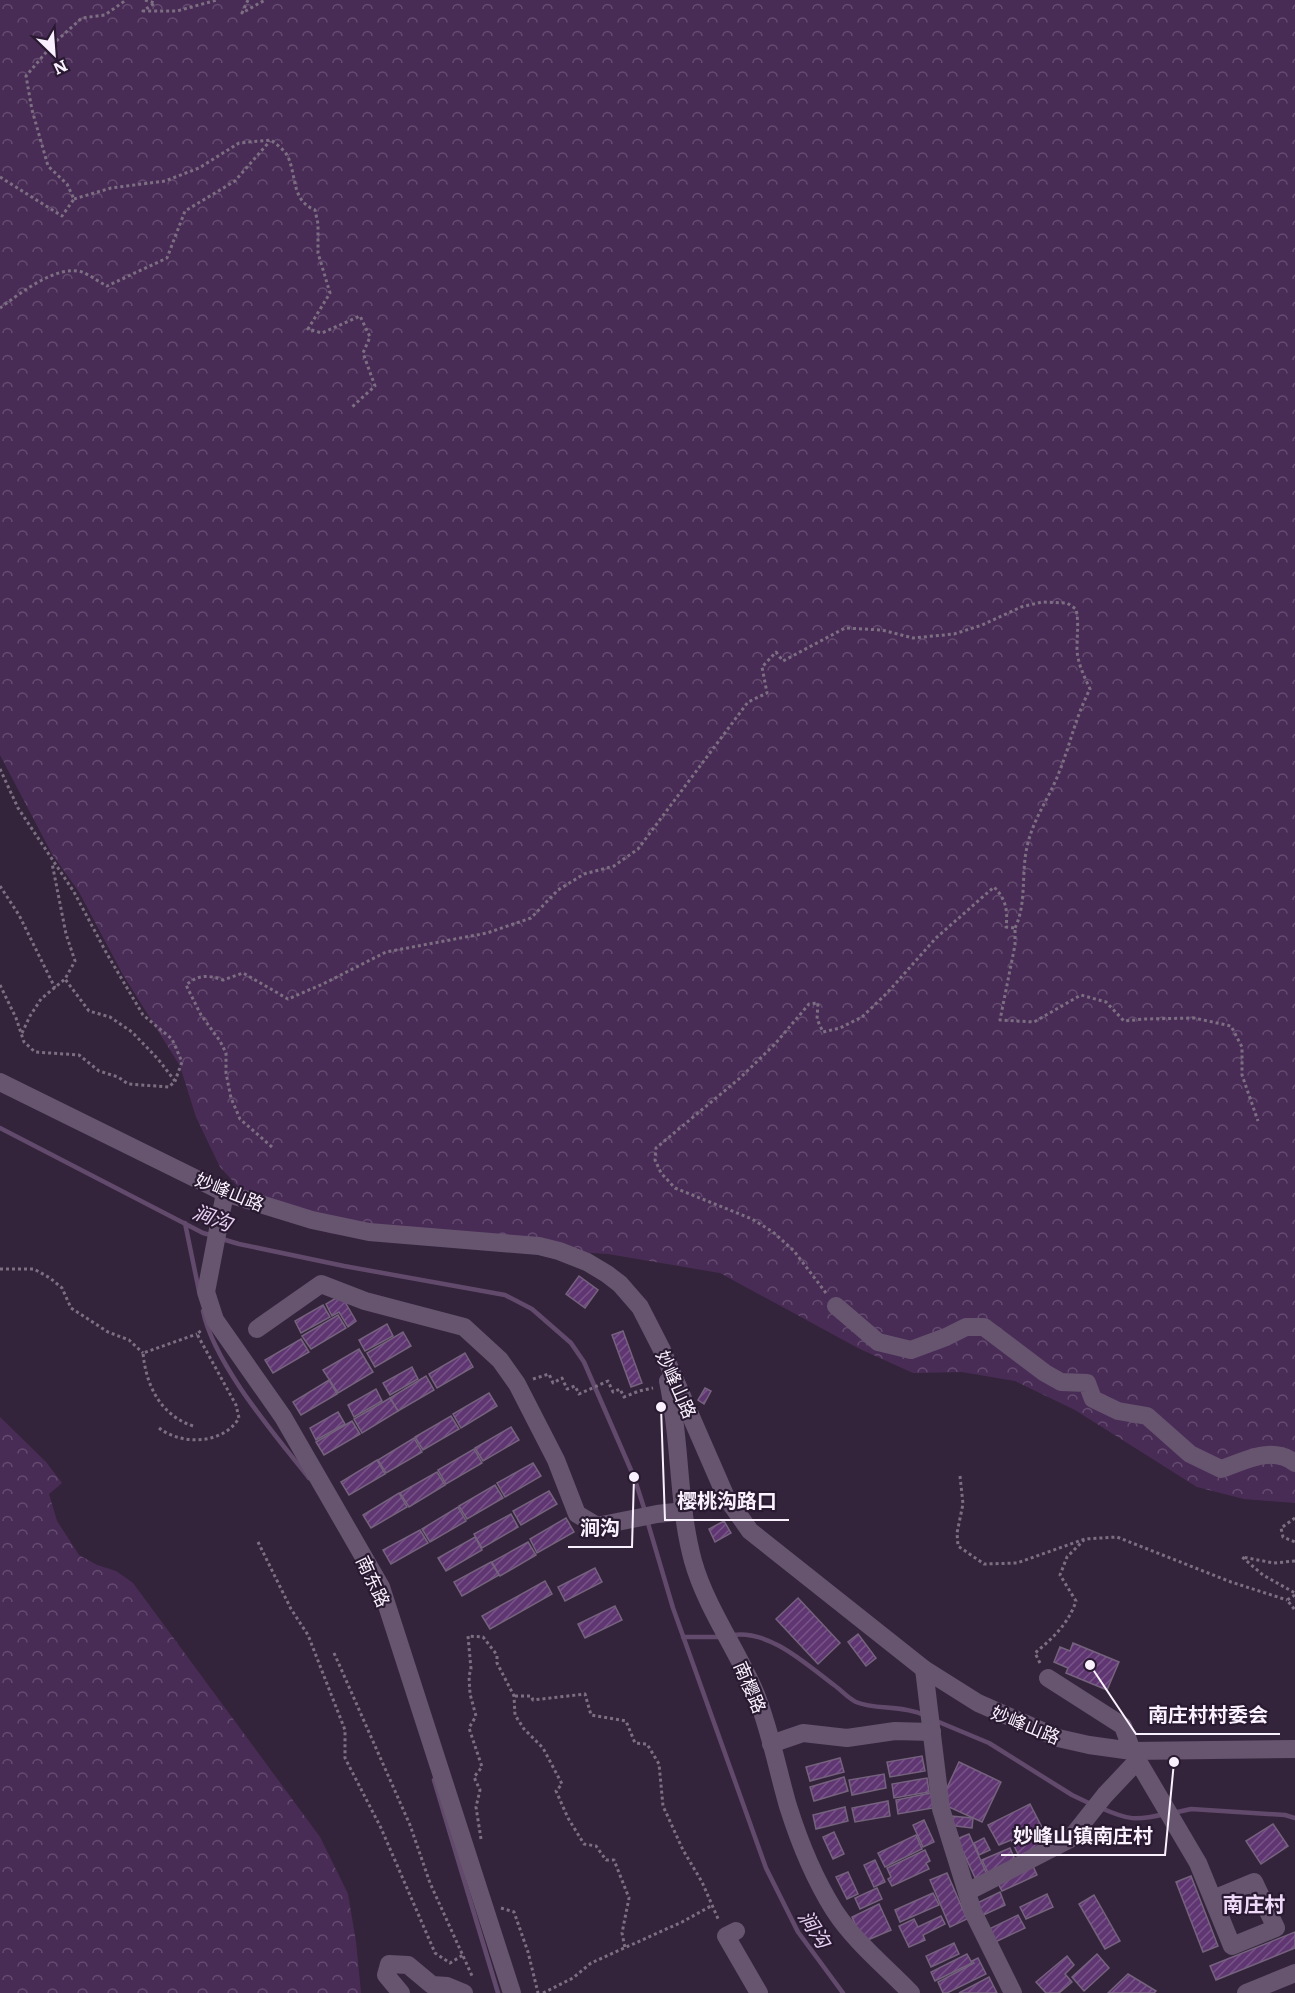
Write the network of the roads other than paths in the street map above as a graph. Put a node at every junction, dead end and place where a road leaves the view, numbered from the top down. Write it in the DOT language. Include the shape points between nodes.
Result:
graph roads {
  1 [pos="0,1082"];
  2 [pos="225,1193"];
  3 [pos="836,1306"];
  4 [pos="257,1329"];
  5 [pos="662,1350"];
  6 [pos="1295,1463"];
  7 [pos="684,1511"];
  8 [pos="924,1669"];
  9 [pos="1048,1678"];
  10 [pos="932,1723"];
  11 [pos="771,1744"];
  12 [pos="1295,1749"];
  13 [pos="1135,1755"];
  14 [pos="967,1892"];
  15 [pos="1213,1899"];
  16 [pos="731,1933"];
  17 [pos="1295,1973"];
  18 [pos="470,1988"];
  19 [pos="401,1993"];
  20 [pos="512,1993"];
  21 [pos="759,1993"];
  22 [pos="911,1993"];
  23 [pos="1013,1993"];
  24 [pos="1246,1993"];
  1 -- 2 [label="street, 妙峰山路"];
  2 -- 5 [label="street, 妙峰山路" via="312,1220 369,1232 559,1251 587,1262 620,1284 647,1318"];
  2 -- 20 [label="street, 南东路" via="206,1292 215,1320 283,1417 381,1587"];
  3 -- 6 [label="street" via="878,1342 911,1350 966,1327 984,1327 1045,1373 1061,1382 1087,1383 1093,1399 1118,1411 1147,1416 1190,1454 1221,1469 1268,1454 1286,1456"];
  4 -- 7 [label="street" via="321,1284 365,1301 464,1327 500,1360 517,1384 556,1460 577,1514 597,1527"];
  5 -- 7 [label="street, 南樱路"];
  5 -- 8 [label="street, 妙峰山路" via="726,1497 750,1531"];
  7 -- 11 [label="street, 南樱路" via="693,1561 758,1702"];
  8 -- 10 [label="street"];
  8 -- 13 [label="street, 妙峰山路" via="978,1703 1058,1738"];
  9 -- 13 [label="street" via="1123,1726"];
  10 -- 11 [label="street" via="847,1738 803,1733"];
  10 -- 14 [label="street" via="941,1809"];
  11 -- 22 [label="street, 南樱路" via="789,1808 835,1912"];
  12 -- 13 [label="street, 妙峰山路"];
  13 -- 14 [label="street" via="1070,1839"];
  13 -- 15 [label="street" via="1198,1863"];
  14 -- 23 [label="street"];
  16 -- 21 [label="street"];
  17 -- 24 [label="street"];
  18 -- 19 [label="street" via="432,1985 408,1965 389,1964 386,1975"];
}
